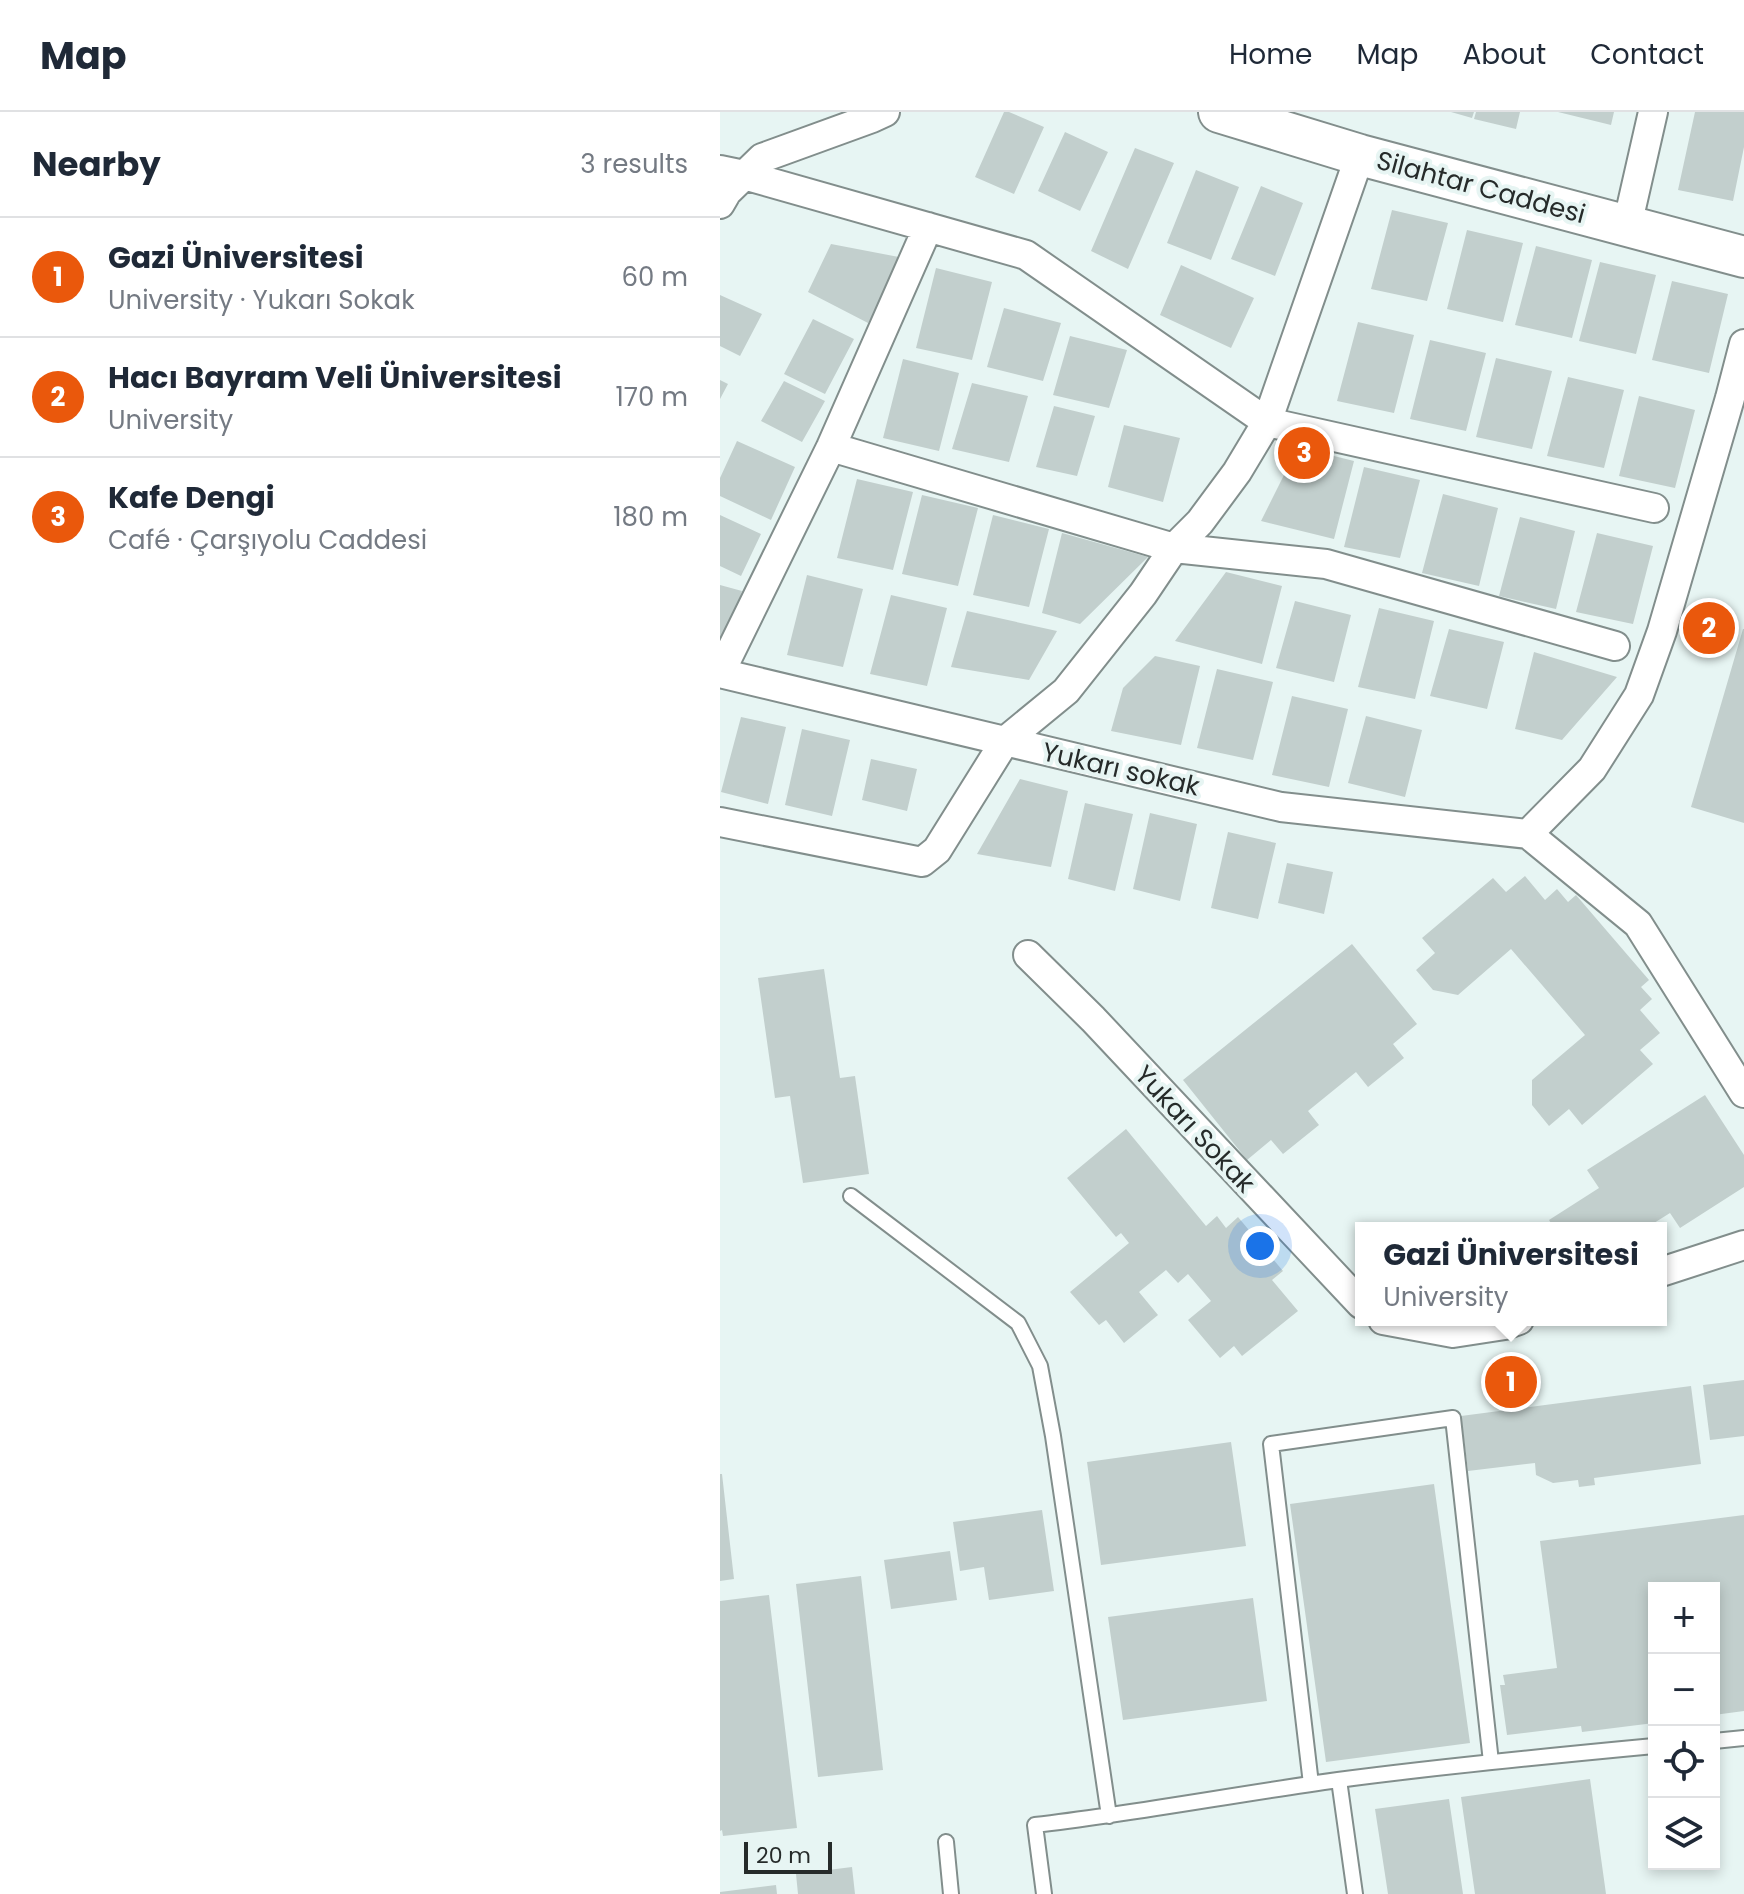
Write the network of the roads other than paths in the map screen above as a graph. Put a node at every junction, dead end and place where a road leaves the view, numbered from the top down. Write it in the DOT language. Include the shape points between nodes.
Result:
graph roads {
  1 [pos="885,112"];
  2 [pos="1219,112"];
  3 [pos="1653,112"];
  4 [pos="1360,155"];
  5 [pos="732,172"];
  6 [pos="720,204"];
  7 [pos="1627,226"];
  8 [pos="928,227"];
  9 [pos="1744,257"];
  10 [pos="1744,344"];
  11 [pos="1267,422"];
  12 [pos="831,447"];
  13 [pos="1654,508"];
  14 [pos="1174,548"];
  15 [pos="1615,646"];
  16 [pos="720,673"];
  17 [pos="1005,741"];
  18 [pos="720,822"];
  19 [pos="1528,834"];
  20 [pos="1028,955"];
  21 [pos="1744,1093"];
  22 [pos="851,1196"];
  23 [pos="1744,1245"];
  24 [pos="1667,1270"];
  25 [pos="1355,1298"];
  26 [pos="1415,1326"];
  27 [pos="1498,1326"];
  28 [pos="1744,1738"];
  29 [pos="1720,1740"];
  30 [pos="1648,1747"];
  31 [pos="1491,1762"];
  32 [pos="1339,1780"];
  33 [pos="1311,1784"];
  34 [pos="1109,1816"];
  35 [pos="946,1842"];
  36 [pos="951,1894"];
  37 [pos="1044,1894"];
  38 [pos="1355,1894"];
  1 -- 5 [label="street"];
  2 -- 4 [label="main road, Silahtar Caddesi"];
  3 -- 7 [label="street"];
  4 -- 7 [label="main road, Silahtar Caddesi"];
  4 -- 11 [label="street"];
  5 -- 6 [label="street"];
  5 -- 8 [label="street"];
  7 -- 9 [label="main road, Silahtar Caddesi"];
  8 -- 11 [label="street" via="1026,255"];
  8 -- 12 [label="street"];
  10 -- 19 [label="street" via="1639,695 1592,769"];
  11 -- 13 [label="street"];
  11 -- 14 [label="street" via="1237,472"];
  12 -- 14 [label="street"];
  12 -- 16 [label="street"];
  14 -- 15 [label="street" via="1326,564"];
  14 -- 17 [label="street" via="1066,691"];
  16 -- 17 [label="street, Yukarı sokak"];
  17 -- 18 [label="street" via="937,850 922,862"];
  17 -- 19 [label="street, Yukarı sokak" via="1281,807"];
  19 -- 21 [label="street" via="1638,924"];
  20 -- 25 [label="street, Yukarı Sokak"];
  22 -- 34 [label="lane" via="1018,1323 1040,1366"];
  23 -- 24 [label="street"];
  26 -- 27 [label="street" via="1453,1333"];
  28 -- 29 [label="lane"];
  30 -- 31 [label="lane"];
  31 -- 32 [label="lane"];
  31 -- 33 [label="lane" via="1453,1418 1271,1444"];
  32 -- 33 [label="lane"];
  32 -- 38 [label="lane"];
  33 -- 34 [label="lane"];
  34 -- 37 [label="lane" via="1035,1825"];
  35 -- 36 [label="lane"];
}
